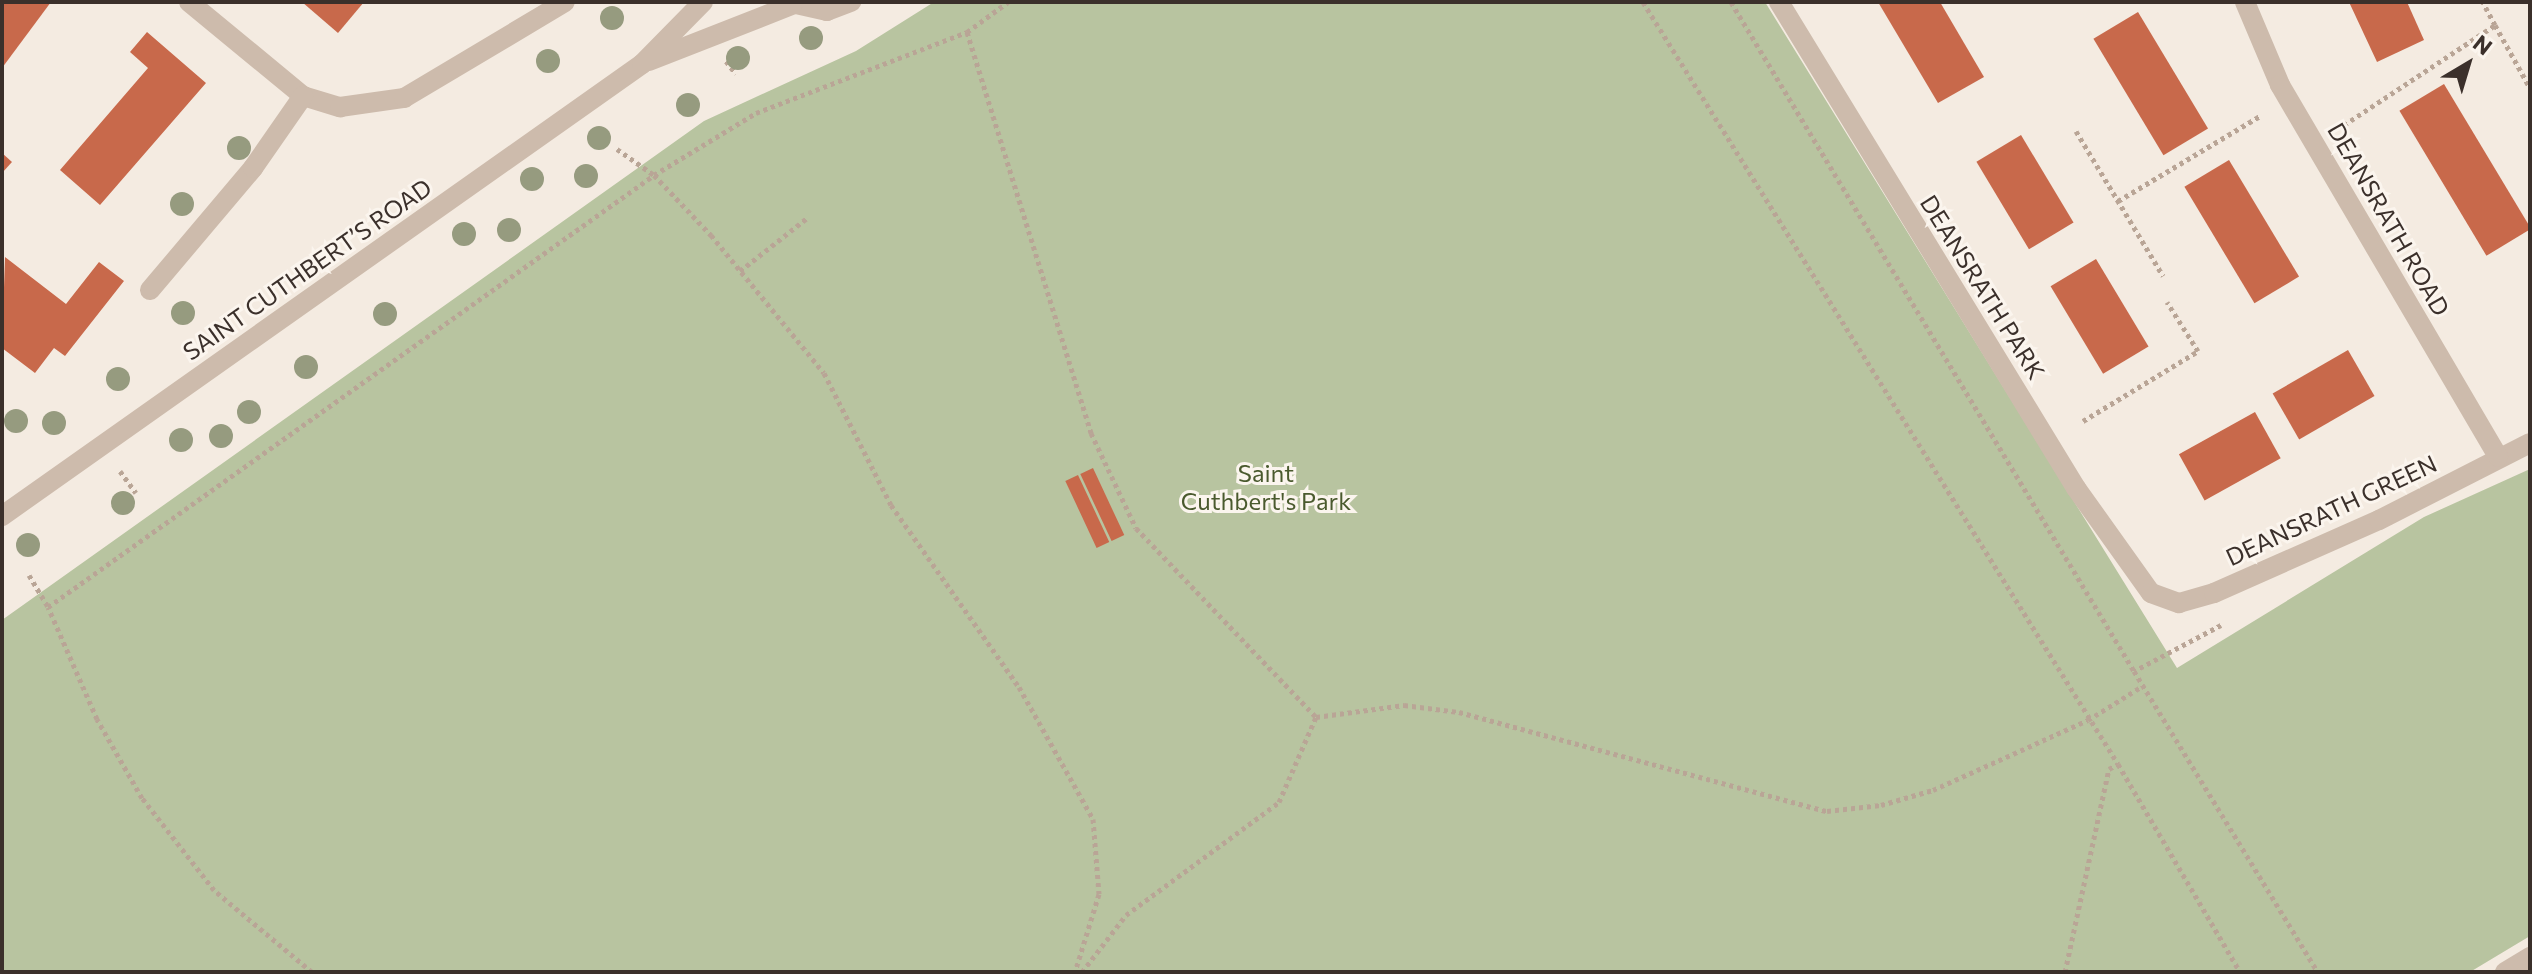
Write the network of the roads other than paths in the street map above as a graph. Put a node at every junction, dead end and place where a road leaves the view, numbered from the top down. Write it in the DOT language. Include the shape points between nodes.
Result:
graph roads {
  1 [pos="189,2"];
  2 [pos="565,2"];
  3 [pos="703,2"];
  4 [pos="851,2"];
  5 [pos="1779,2"];
  6 [pos="2245,2"];
  7 [pos="789,4"];
  8 [pos="642,64"];
  9 [pos="303,96"];
  10 [pos="150,290"];
  11 [pos="2530,443"];
  12 [pos="2498,457"];
  13 [pos="2,516"];
  14 [pos="2151,593"];
  15 [pos="2530,957"];
  16 [pos="2505,972"];
  1 -- 9 [label="street"];
  2 -- 9 [label="street" via="404,98 340,107"];
  3 -- 8 [label="street, SAINT CUTHBERT’S ROAD"];
  4 -- 7 [label="street, SAINT CUTHBERT’S ROAD" via="827,11"];
  5 -- 14 [label="street, DEANSRATH PARK" via="2076,488"];
  6 -- 12 [label="street, DEANSRATH ROAD" via="2280,85"];
  7 -- 8 [label="street, SAINT CUTHBERT’S ROAD"];
  8 -- 13 [label="street, SAINT CUTHBERT’S ROAD"];
  9 -- 10 [label="street" via="253,168"];
  11 -- 12 [label="street, DEANSRATH GREEN"];
  12 -- 14 [label="street, DEANSRATH GREEN" via="2379,520 2214,593 2179,603"];
  15 -- 16 [label="street"];
}
